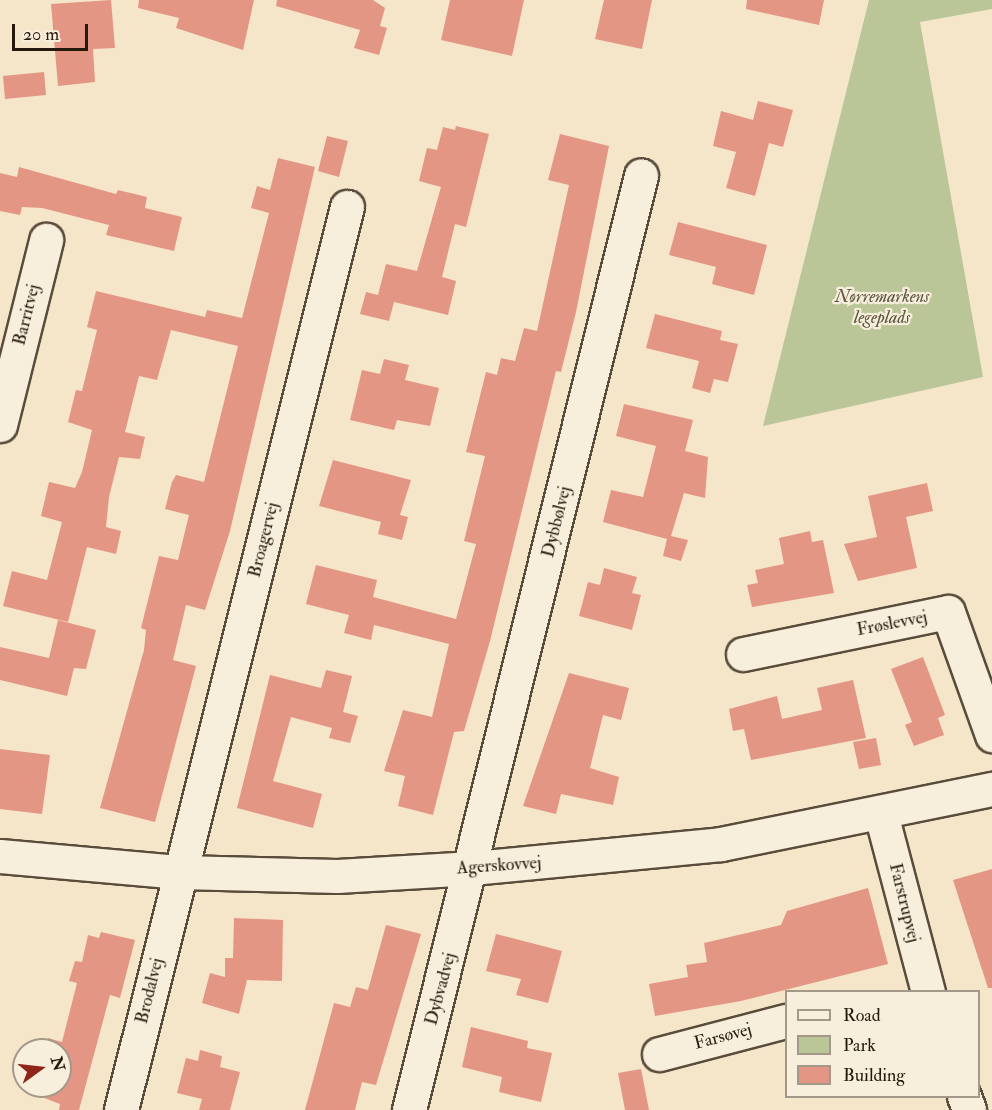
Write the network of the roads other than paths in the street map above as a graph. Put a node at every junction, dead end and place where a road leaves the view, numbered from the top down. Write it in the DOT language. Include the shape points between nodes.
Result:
graph roads {
  1 [pos="641,176"];
  2 [pos="347,207"];
  3 [pos="46,240"];
  4 [pos="0,425"];
  5 [pos="743,654"];
  6 [pos="992,735"];
  7 [pos="992,789"];
  8 [pos="881,814"];
  9 [pos="0,856"];
  10 [pos="473,868"];
  11 [pos="180,872"];
  12 [pos="918,989"];
  13 [pos="785,1021"];
  14 [pos="659,1054"];
  15 [pos="121,1110"];
  16 [pos="409,1110"];
  1 -- 10 [label="street, Dybbølvej"];
  2 -- 11 [label="street, Broagervej"];
  3 -- 4 [label="street, Barritvej"];
  5 -- 6 [label="street, Frøslevvej" via="948,612"];
  7 -- 8 [label="street, Agerskovvej"];
  8 -- 10 [label="street, Agerskovvej" via="710,845"];
  8 -- 12 [label="street, Farstrupvej"];
  9 -- 11 [label="street, Agerskovvej"];
  10 -- 11 [label="street, Agerskovvej" via="337,876"];
  10 -- 16 [label="street, Dybvadvej"];
  11 -- 15 [label="street, Brodalvej"];
  13 -- 14 [label="street, Farsøvej"];
}
